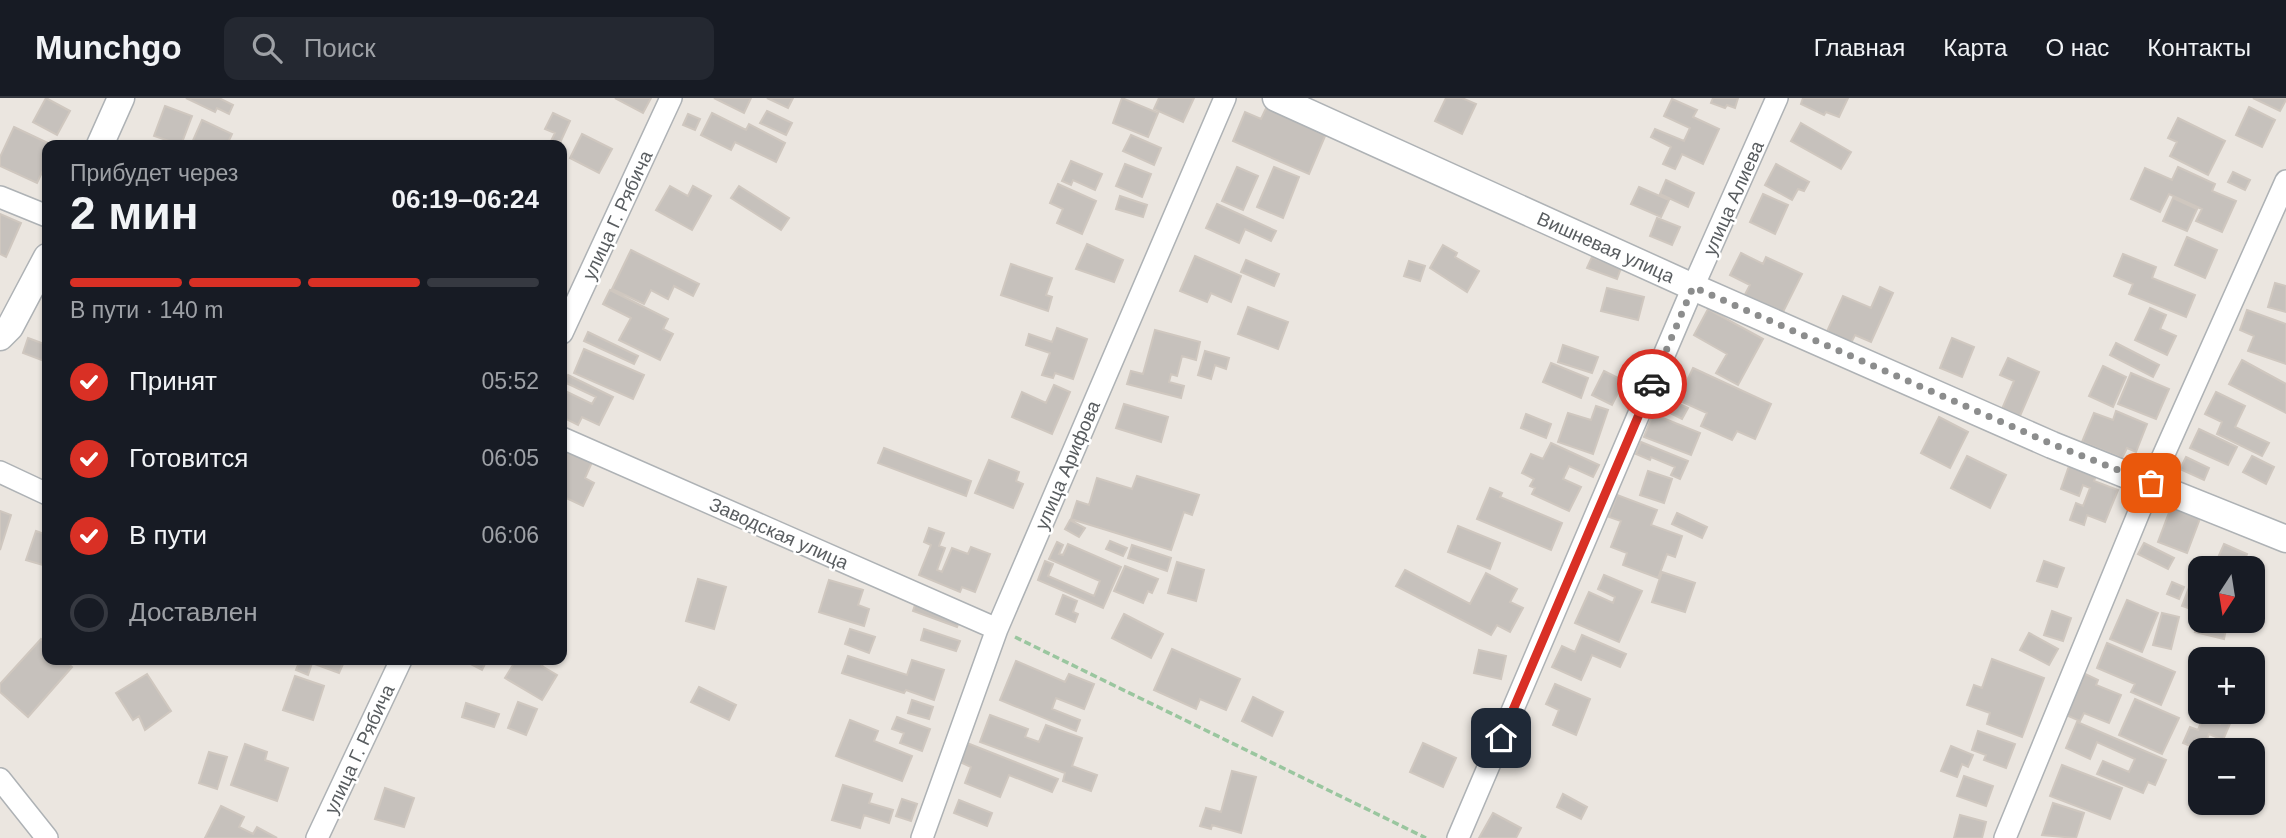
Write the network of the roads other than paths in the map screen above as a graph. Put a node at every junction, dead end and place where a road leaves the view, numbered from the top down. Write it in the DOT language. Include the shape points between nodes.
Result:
graph roads {
  1 [pos="121,98"];
  2 [pos="671,98"];
  3 [pos="1225,98"];
  4 [pos="1276,98"];
  5 [pos="1777,98"];
  6 [pos="102,140"];
  7 [pos="2286,181"];
  8 [pos="0,197"];
  9 [pos="42,214"];
  10 [pos="42,266"];
  11 [pos="1693,287"];
  12 [pos="567,321"];
  13 [pos="0,337"];
  14 [pos="567,440"];
  15 [pos="0,472"];
  16 [pos="2151,483"];
  17 [pos="42,492"];
  18 [pos="2286,539"];
  19 [pos="997,629"];
  20 [pos="399,665"];
  21 [pos="0,779"];
  22 [pos="47,838"];
  23 [pos="317,838"];
  24 [pos="922,838"];
  25 [pos="1458,838"];
  26 [pos="2005,838"];
  1 -- 6 [label="street"];
  2 -- 12 [label="street, улица Г. Рябича"];
  3 -- 19 [label="street, улица Арифова"];
  4 -- 11 [label="street, Вишневая улица"];
  5 -- 11 [label="street, улица Алиева"];
  7 -- 16 [label="street"];
  8 -- 9 [label="street"];
  10 -- 13 [label="street"];
  11 -- 16 [label="street, Вишневая улица"];
  11 -- 25 [label="street, улица Алиева"];
  14 -- 19 [label="street, Заводская улица"];
  15 -- 17 [label="street"];
  16 -- 18 [label="street, Вишневая улица"];
  16 -- 26 [label="street"];
  19 -- 24 [label="street, улица Арифова"];
  20 -- 23 [label="street, улица Г. Рябича"];
  21 -- 22 [label="street"];
}
